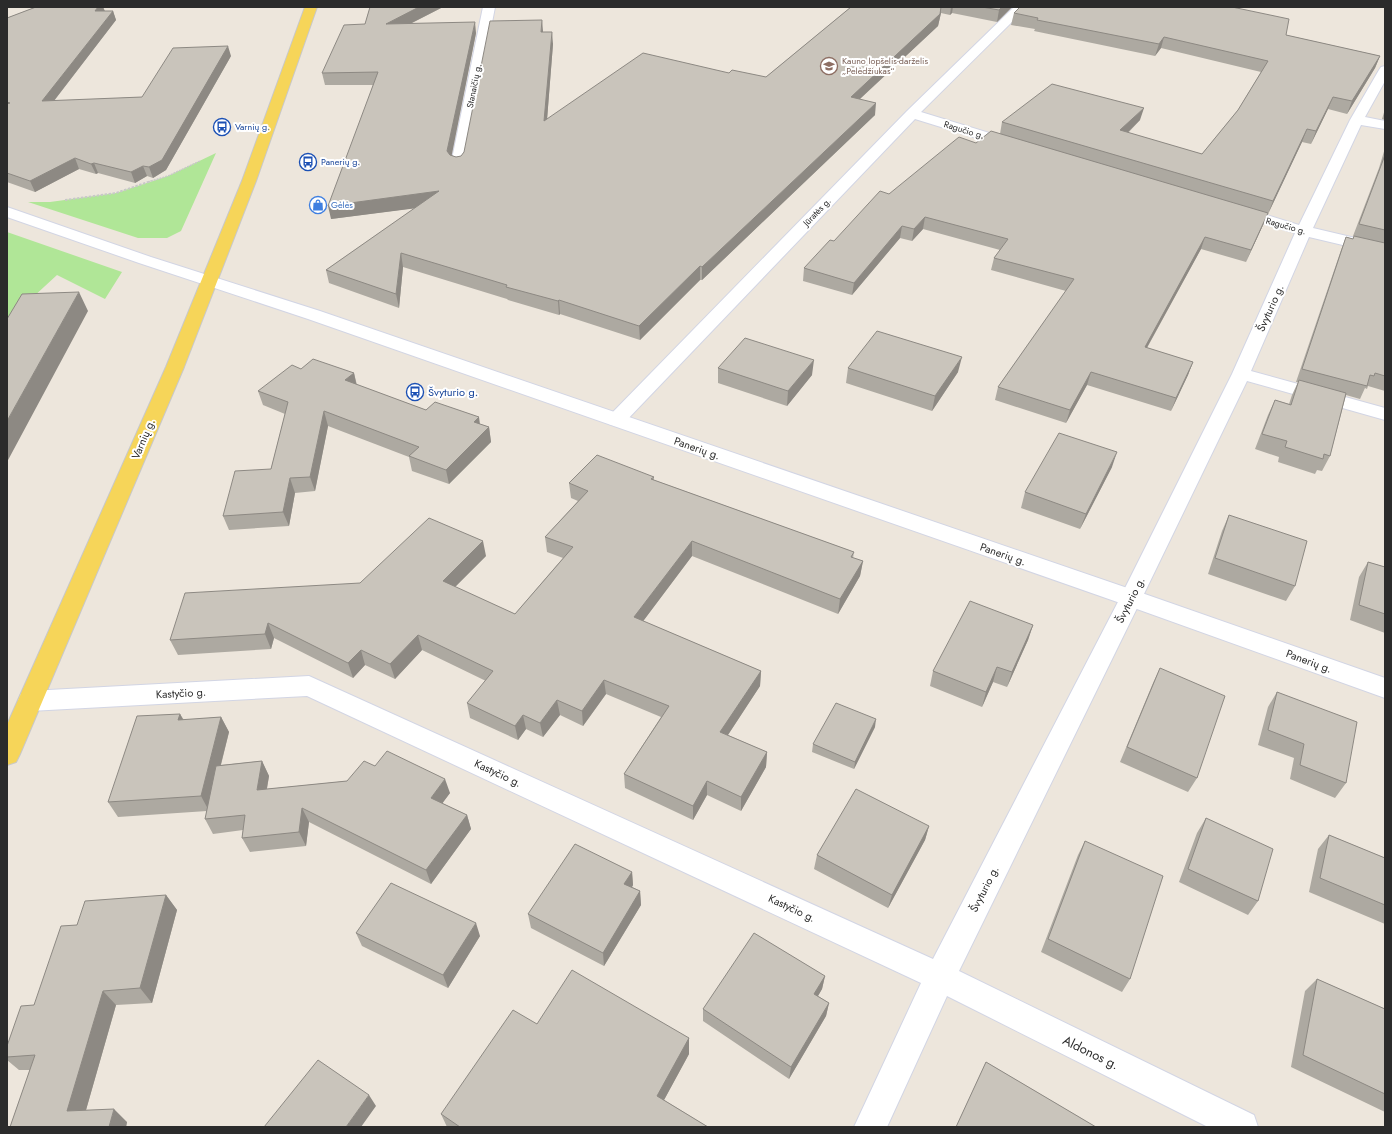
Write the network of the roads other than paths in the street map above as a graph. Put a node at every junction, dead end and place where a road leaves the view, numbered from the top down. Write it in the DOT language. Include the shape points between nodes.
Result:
graph roads {
  1 [pos="311,7"];
  2 [pos="489,7"];
  3 [pos="1021,7"];
  4 [pos="1385,70"];
  5 [pos="912,114"];
  6 [pos="1357,120"];
  7 [pos="1385,125"];
  8 [pos="1025,148"];
  9 [pos="458,164"];
  10 [pos="1221,206"];
  11 [pos="7,212"];
  12 [pos="1304,231"];
  13 [pos="1385,250"];
  14 [pos="209,281"];
  15 [pos="1241,374"];
  16 [pos="1385,414"];
  17 [pos="616,420"];
  18 [pos="1131,598"];
  19 [pos="1385,688"];
  20 [pos="30,701"];
  21 [pos="7,754"];
  22 [pos="940,977"];
  23 [pos="870,1127"];
  24 [pos="1242,1127"];
  1 -- 14 [label="main road, Varnių g." via="249,181"];
  2 -- 9 [label="street, Stanaičių g."];
  3 -- 5 [label="street, Jūratės g."];
  4 -- 6 [label="street, Švyturio g."];
  5 -- 8 [label="street, Ragučio g."];
  5 -- 17 [label="street, Jūratės g."];
  6 -- 7 [label="street"];
  6 -- 12 [label="street, Švyturio g."];
  10 -- 12 [label="street, Ragučio g."];
  11 -- 14 [label="street, Panerių g."];
  12 -- 13 [label="street, Ragučio g."];
  12 -- 15 [label="street, Švyturio g."];
  14 -- 17 [label="street, Panerių g."];
  14 -- 20 [label="main road, Varnių g." via="175,367"];
  15 -- 16 [label="street"];
  15 -- 18 [label="street, Švyturio g."];
  17 -- 18 [label="street, Panerių g."];
  18 -- 19 [label="street, Panerių g."];
  18 -- 22 [label="street, Švyturio g."];
  20 -- 21 [label="main road, Varnių g."];
  20 -- 22 [label="street, Kastyčio g." via="309,686"];
  22 -- 23 [label="street, Švyturio g."];
  22 -- 24 [label="street, Aldonos g."];
}
